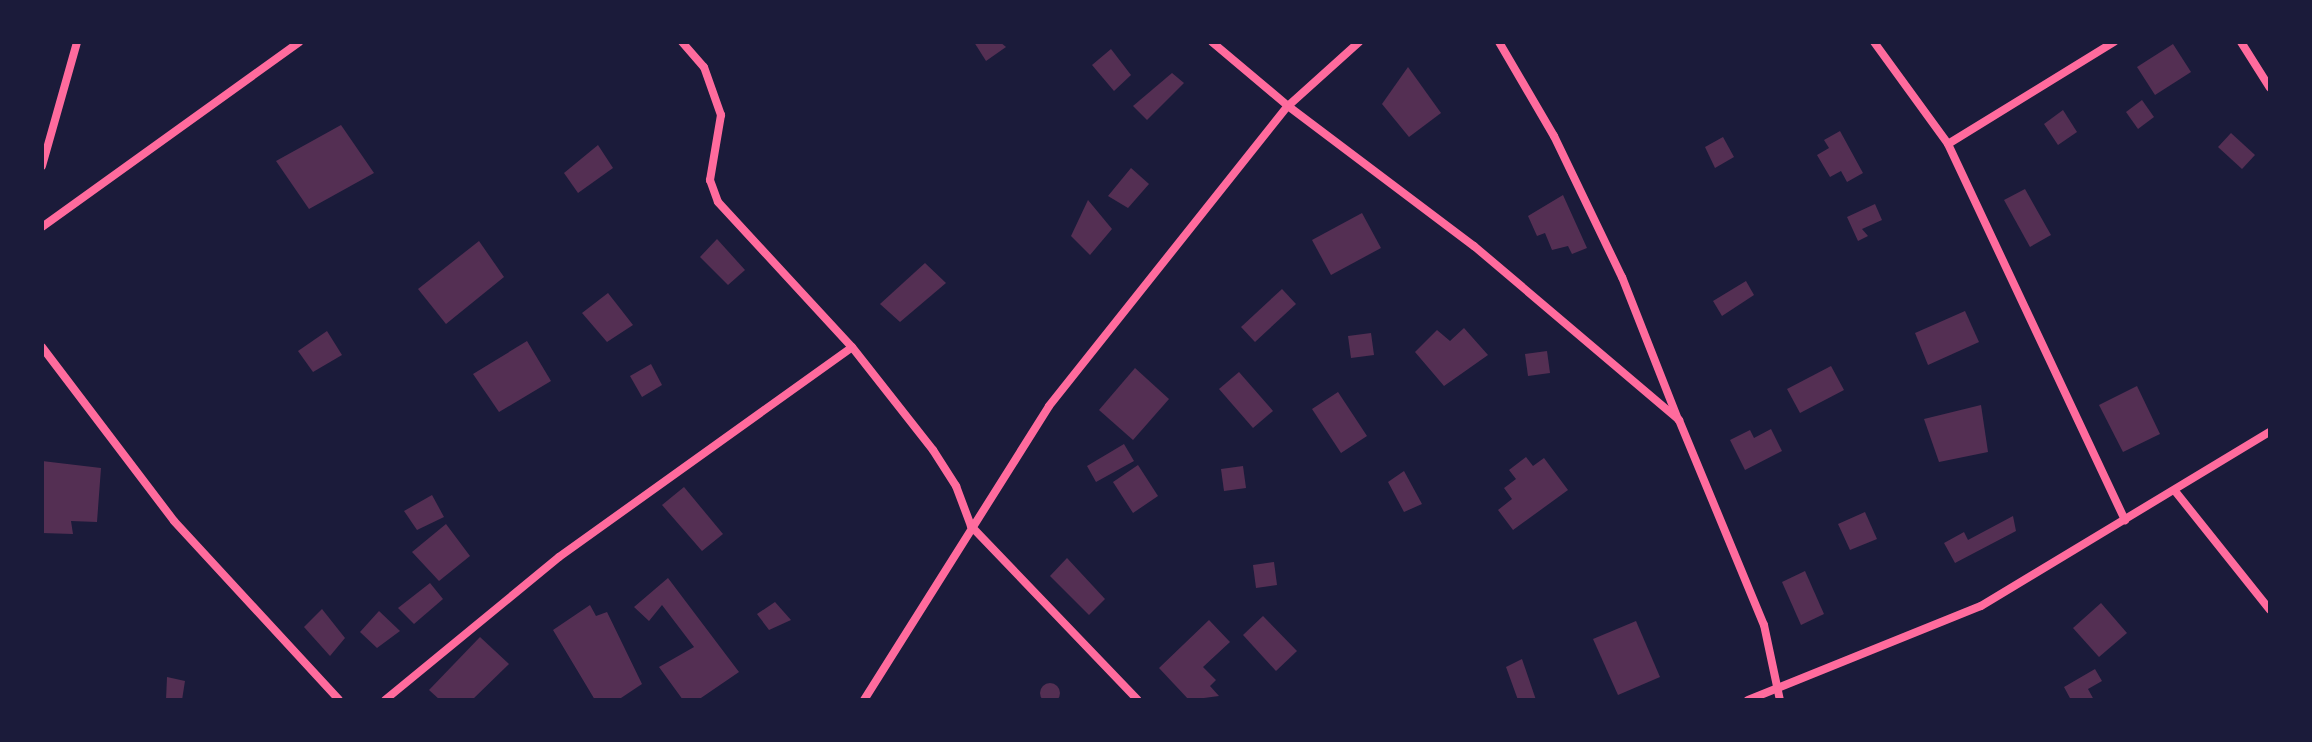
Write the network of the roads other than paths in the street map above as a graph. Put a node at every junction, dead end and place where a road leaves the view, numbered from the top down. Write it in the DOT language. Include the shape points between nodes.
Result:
graph roads {
  1 [pos="77,42"];
  2 [pos="299,42"];
  3 [pos="682,42"];
  4 [pos="1212,42"];
  5 [pos="1359,42"];
  6 [pos="1499,42"];
  7 [pos="1874,42"];
  8 [pos="2114,42"];
  9 [pos="2241,42"];
  10 [pos="2270,88"];
  11 [pos="1288,106"];
  12 [pos="1948,144"];
  13 [pos="42,166"];
  14 [pos="42,227"];
  15 [pos="42,347"];
  16 [pos="852,347"];
  17 [pos="1679,420"];
  18 [pos="2270,432"];
  19 [pos="2175,491"];
  20 [pos="2125,520"];
  21 [pos="971,526"];
  22 [pos="2270,610"];
  23 [pos="1780,695"];
  24 [pos="339,700"];
  25 [pos="385,700"];
  26 [pos="864,700"];
  27 [pos="1138,700"];
  28 [pos="1748,700"];
  1 -- 13 [label="street"];
  2 -- 14 [label="street"];
  3 -- 16 [label="street" via="704,67 721,115 710,180 718,202"];
  4 -- 11 [label="street"];
  5 -- 11 [label="street"];
  6 -- 17 [label="street" via="1554,136 1622,277"];
  7 -- 12 [label="street"];
  8 -- 12 [label="street"];
  9 -- 10 [label="street"];
  11 -- 17 [label="street" via="1474,246"];
  11 -- 21 [label="street" via="1049,406"];
  12 -- 20 [label="street"];
  15 -- 24 [label="street" via="174,521"];
  16 -- 21 [label="street" via="933,450 956,486"];
  16 -- 25 [label="street" via="559,557"];
  17 -- 23 [label="street" via="1736,548"];
  18 -- 19 [label="street"];
  19 -- 20 [label="street"];
  19 -- 22 [label="street"];
  20 -- 23 [label="street" via="1981,606"];
  21 -- 26 [label="street"];
  21 -- 27 [label="street"];
  23 -- 28 [label="street"];
}
